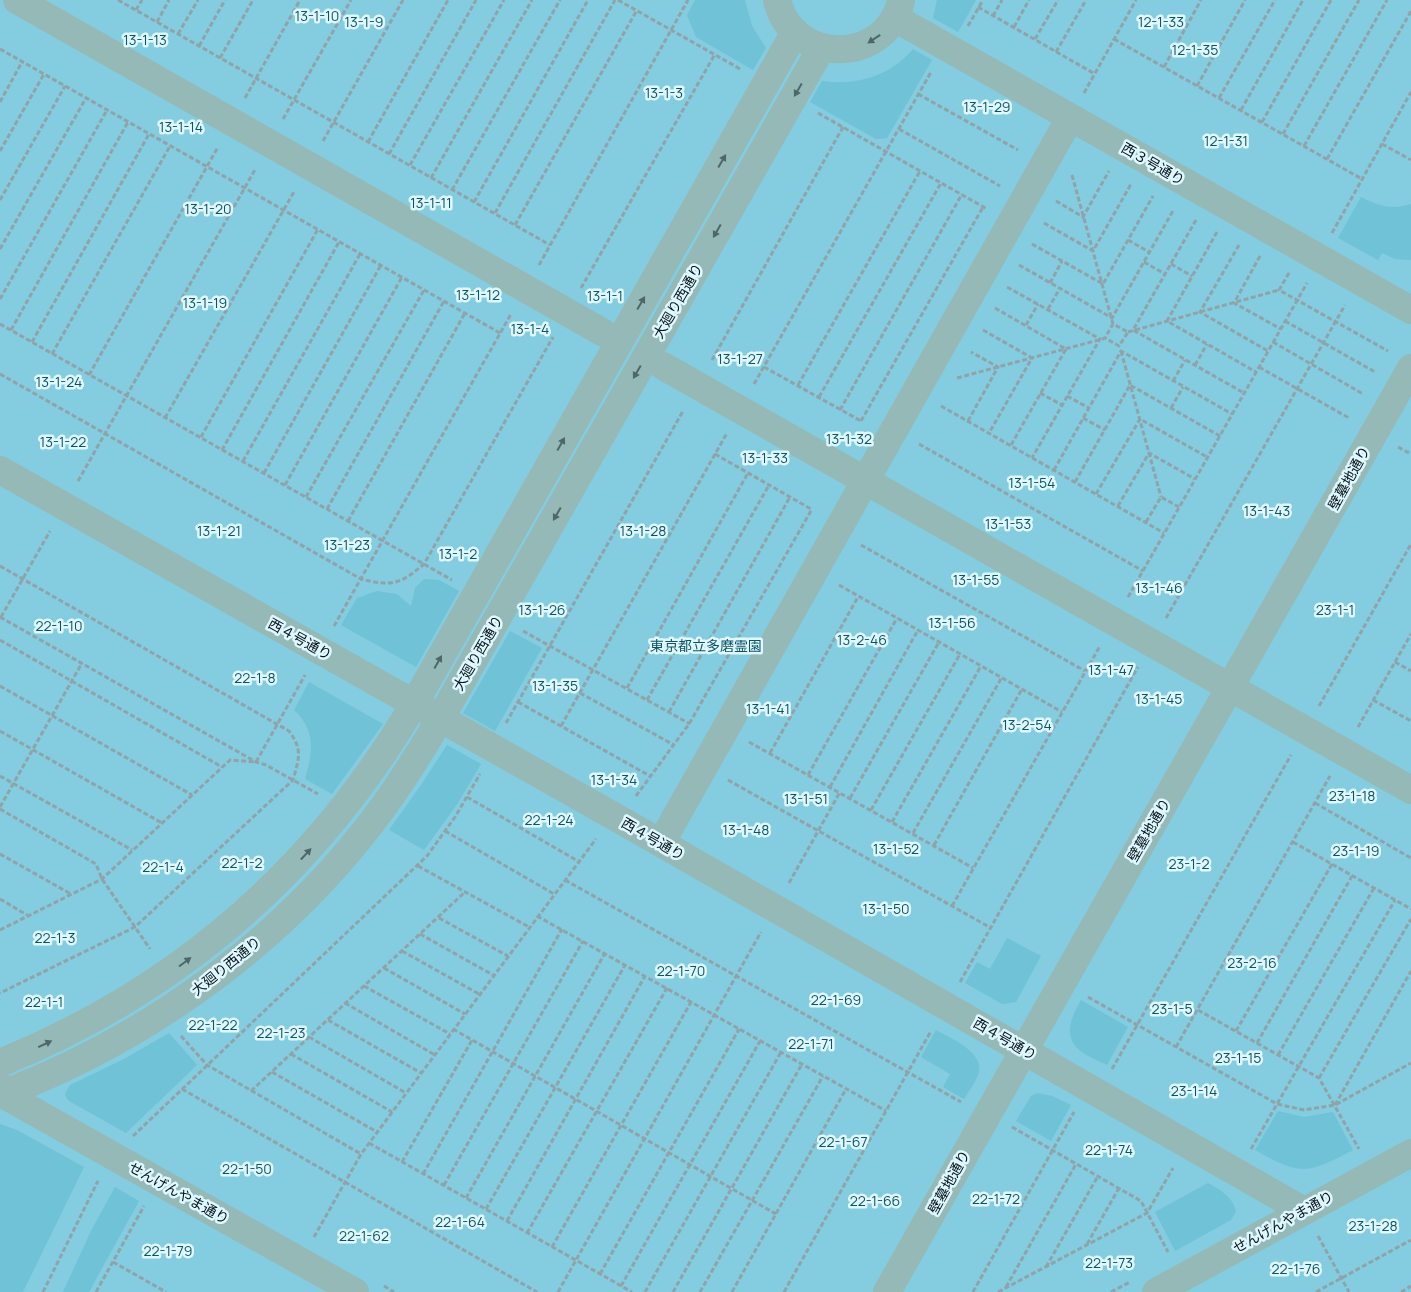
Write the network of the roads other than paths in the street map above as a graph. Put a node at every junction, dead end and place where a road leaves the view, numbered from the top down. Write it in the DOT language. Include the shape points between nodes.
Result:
graph roads {
  1 [pos="17,0"];
  2 [pos="777,0"];
  3 [pos="898,9"];
  4 [pos="795,32"];
  5 [pos="822,47"];
  6 [pos="1076,107"];
  7 [pos="1411,310"];
  8 [pos="602,332"];
  9 [pos="1403,361"];
  10 [pos="663,366"];
  11 [pos="579,412"];
  12 [pos="606,427"];
  13 [pos="0,470"];
  14 [pos="865,481"];
  15 [pos="1230,688"];
  16 [pos="414,704"];
  17 [pos="440,719"];
  18 [pos="1411,790"];
  19 [pos="661,843"];
  20 [pos="255,904"];
  21 [pos="276,926"];
  22 [pos="1024,1050"];
  23 [pos="0,1063"];
  24 [pos="1,1092"];
  25 [pos="1411,1153"];
  26 [pos="1310,1221"];
  27 [pos="1146,1285"];
  28 [pos="366,1287"];
  29 [pos="887,1292"];
  1 -- 8 [label="lane"];
  2 -- 4 [label="lane" via="782,15"];
  3 -- 5 [label="lane, one-way" via="879,36 856,48"];
  3 -- 6 [label="lane, 西３号通り"];
  4 -- 5 [label="lane"];
  11 -- 4 [label="lane, 大廻り西通り, one-way"];
  5 -- 12 [label="lane, 大廻り西通り, one-way"];
  6 -- 7 [label="lane, 西３号通り"];
  6 -- 14 [label="lane"];
  9 -- 15 [label="lane, 壁墓地通り"];
  10 -- 14 [label="lane"];
  11 -- 12 [label="lane"];
  16 -- 11 [label="lane, 大廻り西通り, one-way"];
  12 -- 17 [label="lane, 大廻り西通り, one-way"];
  13 -- 16 [label="lane, 西４号通り"];
  14 -- 15 [label="lane"];
  14 -- 19 [label="lane"];
  15 -- 18 [label="lane"];
  15 -- 22 [label="lane, 壁墓地通り"];
  16 -- 17 [label="lane, 西４号通り"];
  20 -- 16 [label="lane, 大廻り西通り, one-way" via="313,846 358,791 390,746"];
  17 -- 19 [label="lane, 西４号通り"];
  17 -- 21 [label="lane, 大廻り西通り" via="404,778 366,828"];
  19 -- 22 [label="lane, 西４号通り" via="951,997"];
  20 -- 21 [label="lane"];
  23 -- 20 [label="lane, 大廻り西通り, one-way" via="90,1021 168,974"];
  21 -- 24 [label="lane, 大廻り西通り" via="225,969 162,1015 51,1074"];
  22 -- 26 [label="lane, 西４号通り" via="1188,1144"];
  22 -- 29 [label="lane, 壁墓地通り"];
  24 -- 28 [label="lane, せんげんやま通り" via="121,1147"];
  25 -- 26 [label="lane, せんげんやま通り"];
  26 -- 27 [label="lane, せんげんやま通り"];
}
